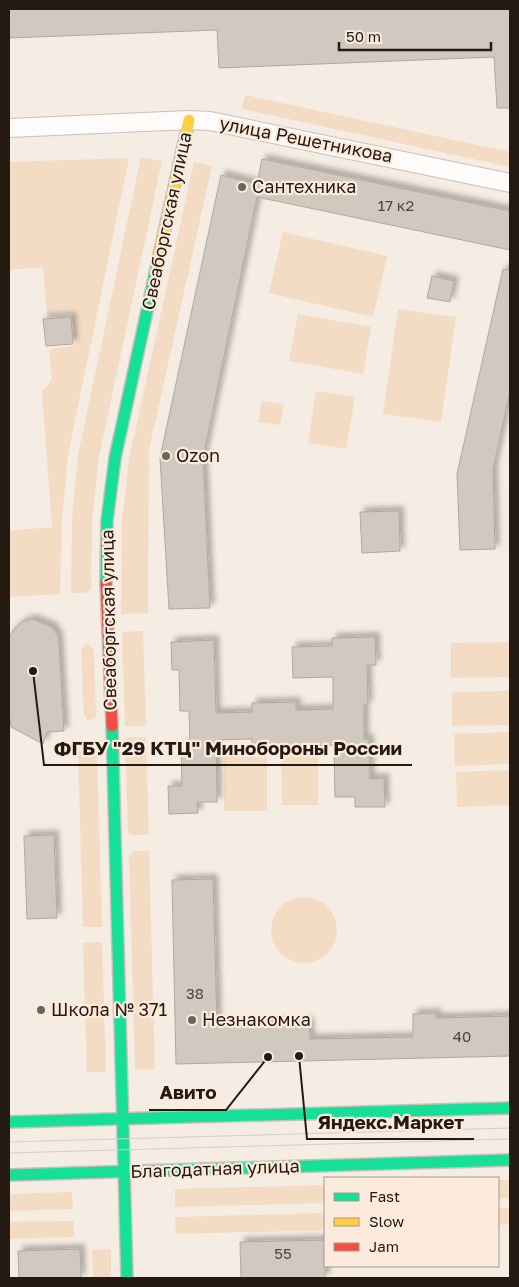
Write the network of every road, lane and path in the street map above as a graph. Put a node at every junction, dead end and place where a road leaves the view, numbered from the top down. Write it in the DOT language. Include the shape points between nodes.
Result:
graph roads {
  1 [pos="189,120"];
  2 [pos="9,128"];
  3 [pos="510,183"];
  4 [pos="510,1108"];
  5 [pos="123,1118"];
  6 [pos="9,1122"];
  7 [pos="510,1160"];
  8 [pos="124,1172"];
  9 [pos="9,1175"];
  10 [pos="127,1278"];
  1 -- 2 [label="street, улица Решетникова"];
  1 -- 3 [label="street, улица Решетникова" via="228,123"];
  1 -- 5 [label="street, Свеаборгская улица" via="115,458 108,520 106,604 114,766"];
  4 -- 5 [label="street"];
  5 -- 6 [label="street"];
  5 -- 8 [label="street, Свеаборгская улица"];
  7 -- 8 [label="street, Благодатная улица"];
  8 -- 9 [label="street, Благодатная улица"];
  8 -- 10 [label="street, Свеаборгская улица"];
}
